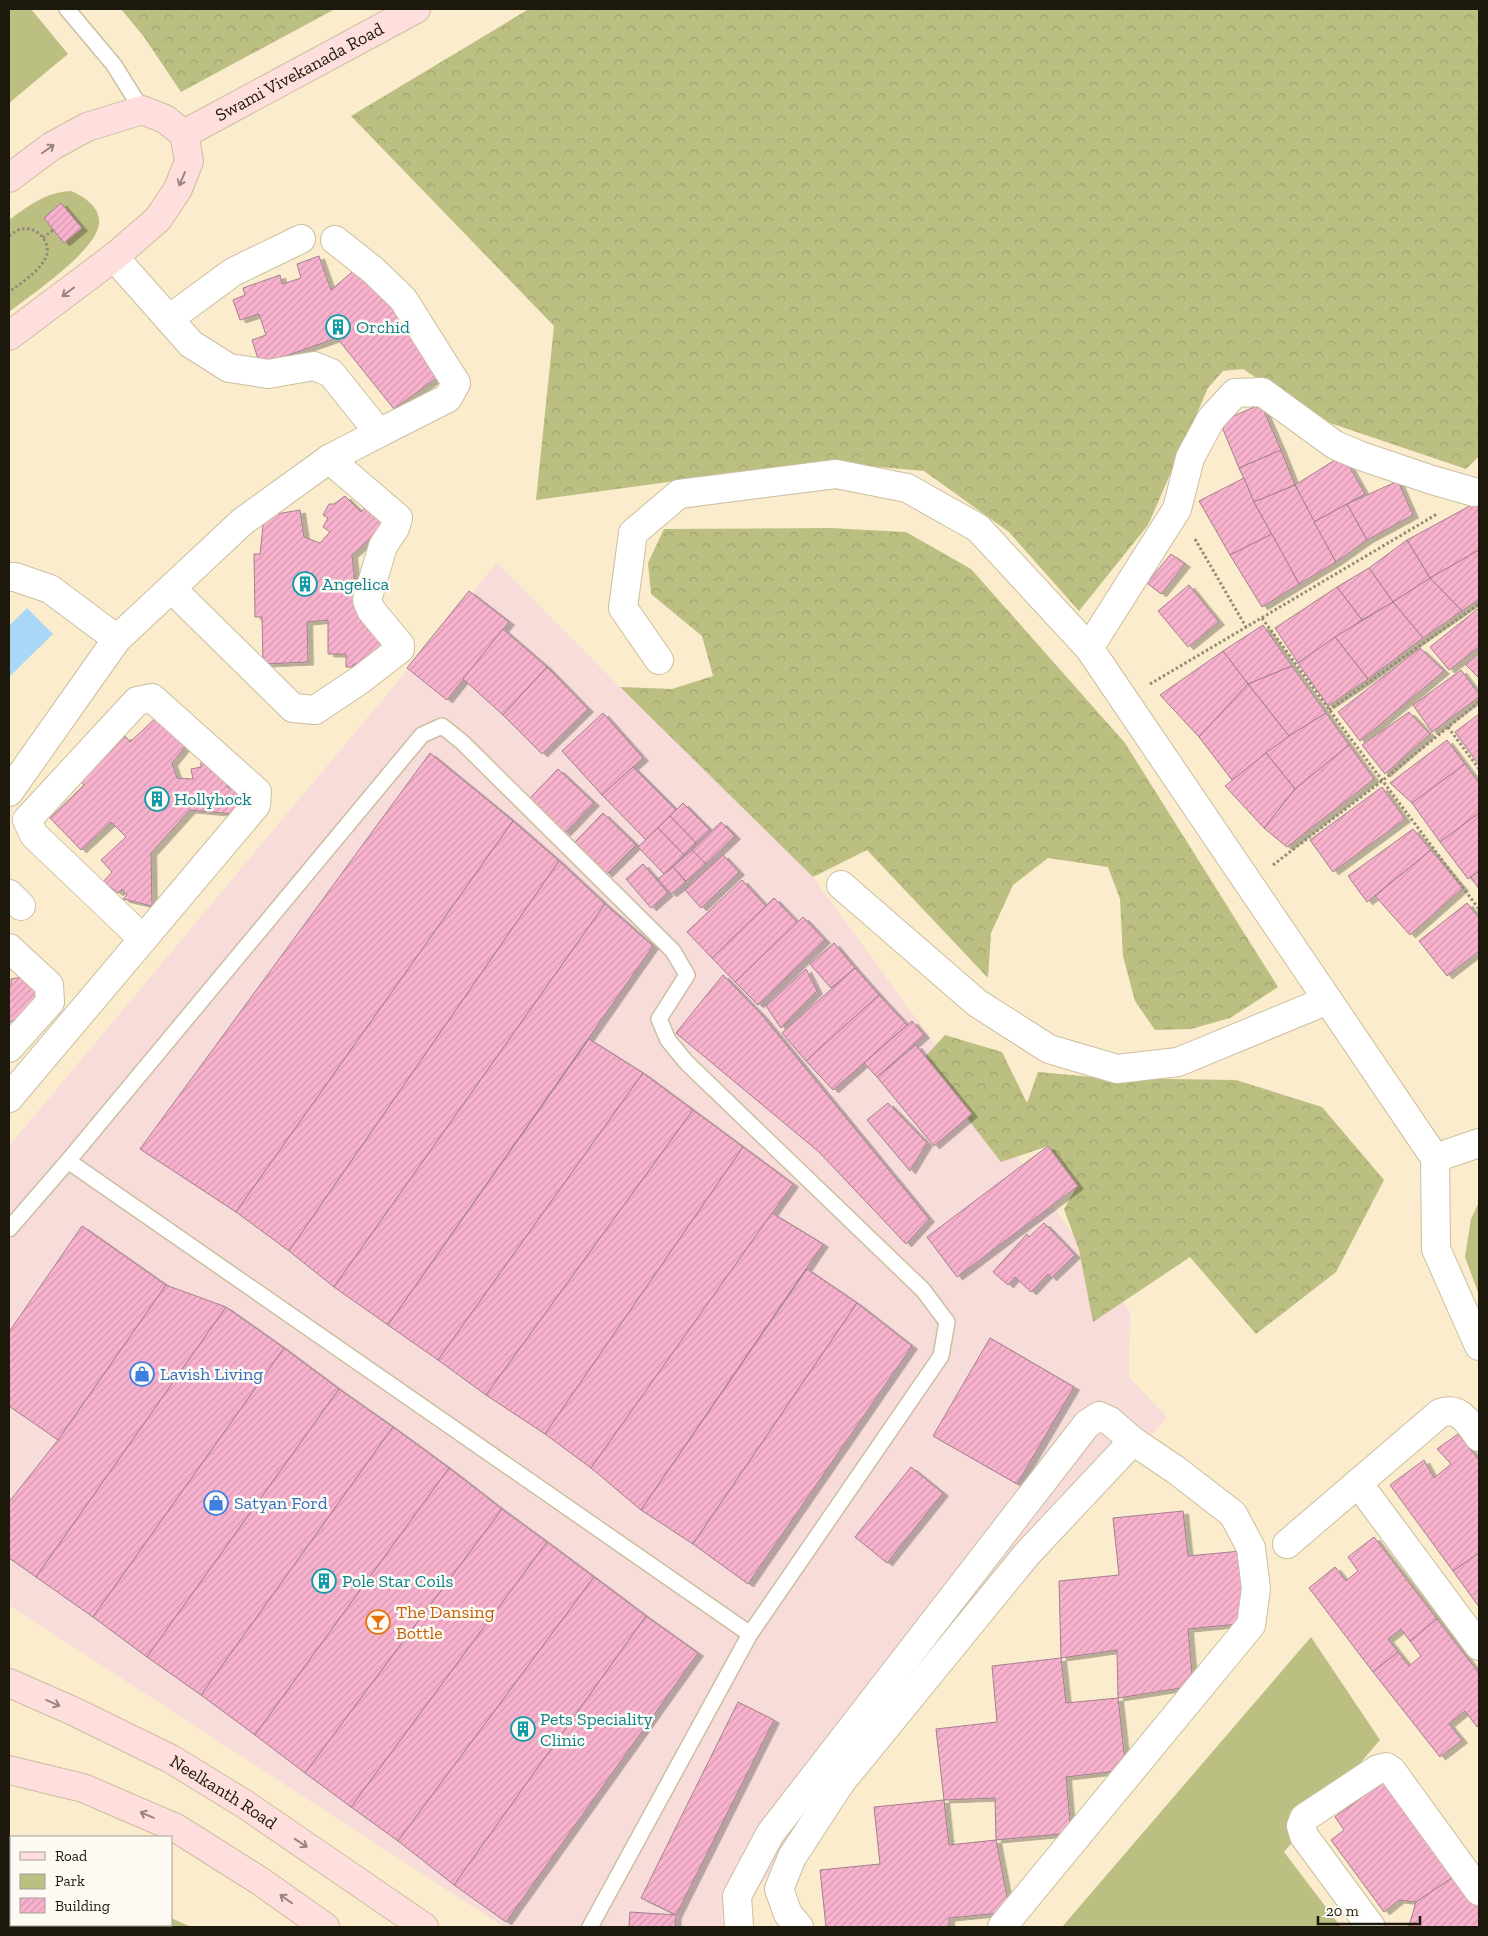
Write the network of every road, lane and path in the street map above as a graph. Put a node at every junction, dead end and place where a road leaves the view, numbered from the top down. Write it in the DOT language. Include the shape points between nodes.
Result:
graph roads {
  1 [pos="68,9"];
  2 [pos="416,9"];
  3 [pos="142,110"];
  4 [pos="184,134"];
  5 [pos="9,178"];
  6 [pos="53,230"];
  7 [pos="9,236"];
  8 [pos="43,238"];
  9 [pos="302,239"];
  10 [pos="335,240"];
  11 [pos="114,257"];
  12 [pos="9,292"];
  13 [pos="169,319"];
  14 [pos="9,336"];
  15 [pos="379,433"];
  16 [pos="329,459"];
  17 [pos="1474,492"];
  18 [pos="1177,509"];
  19 [pos="9,577"];
  20 [pos="172,589"];
  21 [pos="1479,604"];
  22 [pos="1262,618"];
  23 [pos="1246,627"];
  24 [pos="117,639"];
  25 [pos="1089,648"];
  26 [pos="659,660"];
  27 [pos="1124,700"];
  28 [pos="1479,702"];
  29 [pos="1330,710"];
  30 [pos="1448,727"];
  31 [pos="1479,770"];
  32 [pos="1383,780"];
  33 [pos="9,790"];
  34 [pos="1249,883"];
  35 [pos="841,886"];
  36 [pos="1479,908"];
  37 [pos="143,939"];
  38 [pos="9,948"];
  39 [pos="1328,1000"];
  40 [pos="9,1048"];
  41 [pos="9,1098"];
  42 [pos="1479,1144"];
  43 [pos="1435,1158"];
  44 [pos="68,1161"];
  45 [pos="9,1229"];
  46 [pos="1479,1346"];
  47 [pos="1479,1438"];
  48 [pos="1133,1441"];
  49 [pos="1358,1483"];
  50 [pos="1287,1544"];
  51 [pos="750,1634"];
  52 [pos="1479,1646"];
  53 [pos="9,1683"];
  54 [pos="9,1770"];
  55 [pos="1479,1891"];
  56 [pos="326,1927"];
  57 [pos="424,1927"];
  58 [pos="590,1927"];
  59 [pos="740,1927"];
  60 [pos="799,1927"];
  61 [pos="1002,1927"];
  62 [pos="1370,1927"];
  1 -- 3 [label="lane" via="114,65"];
  2 -- 4 [label="street, Swami Vivekanada Road"];
  3 -- 4 [label="street" via="165,119"];
  5 -- 3 [label="street, one-way" via="52,146 87,127"];
  4 -- 11 [label="street, one-way" via="190,161 178,189 158,219"];
  6 -- 8 [label="path"];
  7 -- 8 [label="path" via="23,228 33,229"];
  8 -- 12 [label="path" via="47,244 47,255 38,269"];
  9 -- 13 [label="street" via="233,272"];
  10 -- 15 [label="street" via="373,270 403,300 456,383 448,398"];
  11 -- 13 [label="street"];
  11 -- 14 [label="street, one-way"];
  13 -- 15 [label="street" via="191,344 229,368 268,374 314,366 331,373"];
  15 -- 16 [label="street"];
  16 -- 20 [label="street" via="242,522"];
  16 -- 20 [label="street" via="398,518 383,546 367,600 400,649 315,710 293,708"];
  17 -- 18 [label="street" via="1335,445 1262,392 1235,393 1211,418 1190,458"];
  17 -- 22 [label="path"];
  18 -- 23 [label="path"];
  18 -- 25 [label="street"];
  19 -- 24 [label="street" via="50,589"];
  20 -- 24 [label="street"];
  21 -- 29 [label="path"];
  22 -- 23 [label="path"];
  22 -- 29 [label="path"];
  23 -- 27 [label="path"];
  24 -- 33 [label="street"];
  25 -- 26 [label="street" via="978,528 907,488 836,474 679,494 633,533 623,608"];
  25 -- 27 [label="street"];
  27 -- 34 [label="street"];
  28 -- 30 [label="path"];
  29 -- 32 [label="path"];
  30 -- 31 [label="path"];
  30 -- 32 [label="path"];
  32 -- 34 [label="path"];
  32 -- 36 [label="path"];
  34 -- 39 [label="street"];
  35 -- 39 [label="street" via="977,1003 1049,1049 1117,1069 1178,1062"];
  37 -- 37 [label="street" via="256,805 257,792 152,698 137,701 27,820 34,835"];
  37 -- 41 [label="street"];
  38 -- 40 [label="street" via="49,985 50,1002"];
  39 -- 43 [label="street"];
  42 -- 43 [label="street"];
  43 -- 46 [label="street" via="1436,1249"];
  44 -- 45 [label="lane"];
  44 -- 51 [label="lane"];
  44 -- 51 [label="lane" via="422,735 442,726 462,742 673,952 687,975 659,1019 668,1040 686,1062 923,1290 948,1322 941,1356"];
  47 -- 49 [label="street" via="1461,1414 1449,1410 1440,1412"];
  48 -- 59 [label="street" via="1099,1416 1087,1424 770,1834 737,1896"];
  48 -- 60 [label="street" via="1027,1554 841,1782 792,1857 779,1889 788,1914"];
  48 -- 61 [label="street" via="1233,1514 1251,1548 1256,1589 1251,1625"];
  49 -- 50 [label="street"];
  49 -- 52 [label="street"];
  51 -- 58 [label="lane"];
  53 -- 57 [label="street, Neelkanth Road, one-way" via="171,1759 246,1805"];
  56 -- 54 [label="street, one-way" via="176,1828 83,1788"];
  55 -- 62 [label="street" via="1392,1771 1386,1767 1378,1769 1304,1818 1301,1826 1304,1836"];
}
